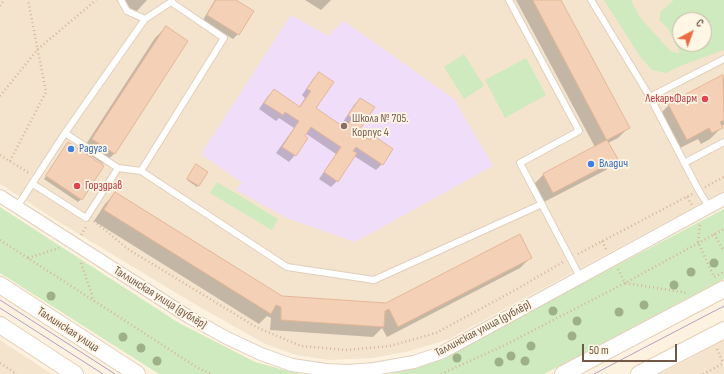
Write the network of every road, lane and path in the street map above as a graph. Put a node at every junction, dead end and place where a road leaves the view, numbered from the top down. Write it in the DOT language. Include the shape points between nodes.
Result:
graph roads {
  1 [pos="4,0"];
  2 [pos="28,0"];
  3 [pos="96,0"];
  4 [pos="121,0"];
  5 [pos="509,0"];
  6 [pos="592,0"];
  7 [pos="172,1"];
  8 [pos="0,6"];
  9 [pos="145,19"];
  10 [pos="38,49"];
  11 [pos="724,58"];
  12 [pos="0,96"];
  13 [pos="650,97"];
  14 [pos="65,133"];
  15 [pos="724,142"];
  16 [pos="0,154"];
  17 [pos="684,163"];
  18 [pos="118,168"];
  19 [pos="141,171"];
  20 [pos="32,184"];
  21 [pos="0,196"];
  22 [pos="687,196"];
  23 [pos="724,199"];
  24 [pos="542,204"];
  25 [pos="17,207"];
  26 [pos="709,208"];
  27 [pos="697,214"];
  28 [pos="724,229"];
  29 [pos="714,234"];
  30 [pos="0,240"];
  31 [pos="602,241"];
  32 [pos="698,242"];
  33 [pos="75,243"];
  34 [pos="724,251"];
  35 [pos="613,260"];
  36 [pos="724,272"];
  37 [pos="580,277"];
  38 [pos="708,281"];
  39 [pos="625,283"];
  40 [pos="719,283"];
  41 [pos="0,285"];
  42 [pos="690,293"];
  43 [pos="94,301"];
  44 [pos="0,325"];
  45 [pos="724,330"];
  46 [pos="0,362"];
  47 [pos="724,363"];
  48 [pos="17,374"];
  49 [pos="75,374"];
  50 [pos="137,374"];
  51 [pos="212,374"];
  52 [pos="441,374"];
  53 [pos="564,374"];
  54 [pos="639,374"];
  55 [pos="703,374"];
  1 -- 8 [label="path"];
  2 -- 10 [label="path"];
  3 -- 10 [label="path"];
  4 -- 9 [label="lane" via="127,11"];
  5 -- 24 [label="lane" via="579,131 520,163"];
  6 -- 13 [label="lane"];
  7 -- 9 [label="lane"];
  7 -- 19 [label="lane" via="224,38"];
  9 -- 14 [label="lane"];
  10 -- 12 [label="path"];
  10 -- 16 [label="path" via="46,92 10,161"];
  11 -- 13 [label="lane"];
  13 -- 17 [label="lane"];
  14 -- 18 [label="lane"];
  14 -- 20 [label="lane"];
  15 -- 17 [label="lane"];
  17 -- 26 [label="lane"];
  18 -- 19 [label="lane"];
  18 -- 20 [label="lane" via="86,218"];
  19 -- 24 [label="lane" via="287,267 374,280"];
  20 -- 25 [label="lane"];
  21 -- 25 [label="street, Таллинская улица (дублёр)"];
  22 -- 27 [label="path"];
  23 -- 26 [label="street, Таллинская улица (дублёр)"];
  24 -- 37 [label="lane"];
  25 -- 33 [label="street, Таллинская улица (дублёр)"];
  26 -- 27 [label="street, Таллинская улица (дублёр)"];
  27 -- 32 [label="path" via="701,220"];
  27 -- 35 [label="street, Таллинская улица (дублёр)"];
  28 -- 29 [label="path"];
  29 -- 32 [label="path"];
  29 -- 34 [label="path"];
  30 -- 43 [label="path"];
  31 -- 35 [label="path"];
  32 -- 39 [label="path"];
  32 -- 40 [label="path"];
  33 -- 37 [label="street, Таллинская улица (дублёр)" via="189,317 225,337 292,365 326,370 381,368 414,362 443,352"];
  33 -- 43 [label="path"];
  35 -- 37 [label="street, Таллинская улица (дублёр)"];
  35 -- 39 [label="path"];
  36 -- 40 [label="path"];
  38 -- 40 [label="path"];
  39 -- 42 [label="path"];
  39 -- 52 [label="path" via="503,346"];
  40 -- 53 [label="main road"];
  41 -- 50 [label="main road, Таллинская улица"];
  43 -- 51 [label="path" via="198,368"];
  44 -- 49 [label="main road"];
  45 -- 54 [label="main road"];
  46 -- 48 [label="path"];
  47 -- 55 [label="path"];
}
